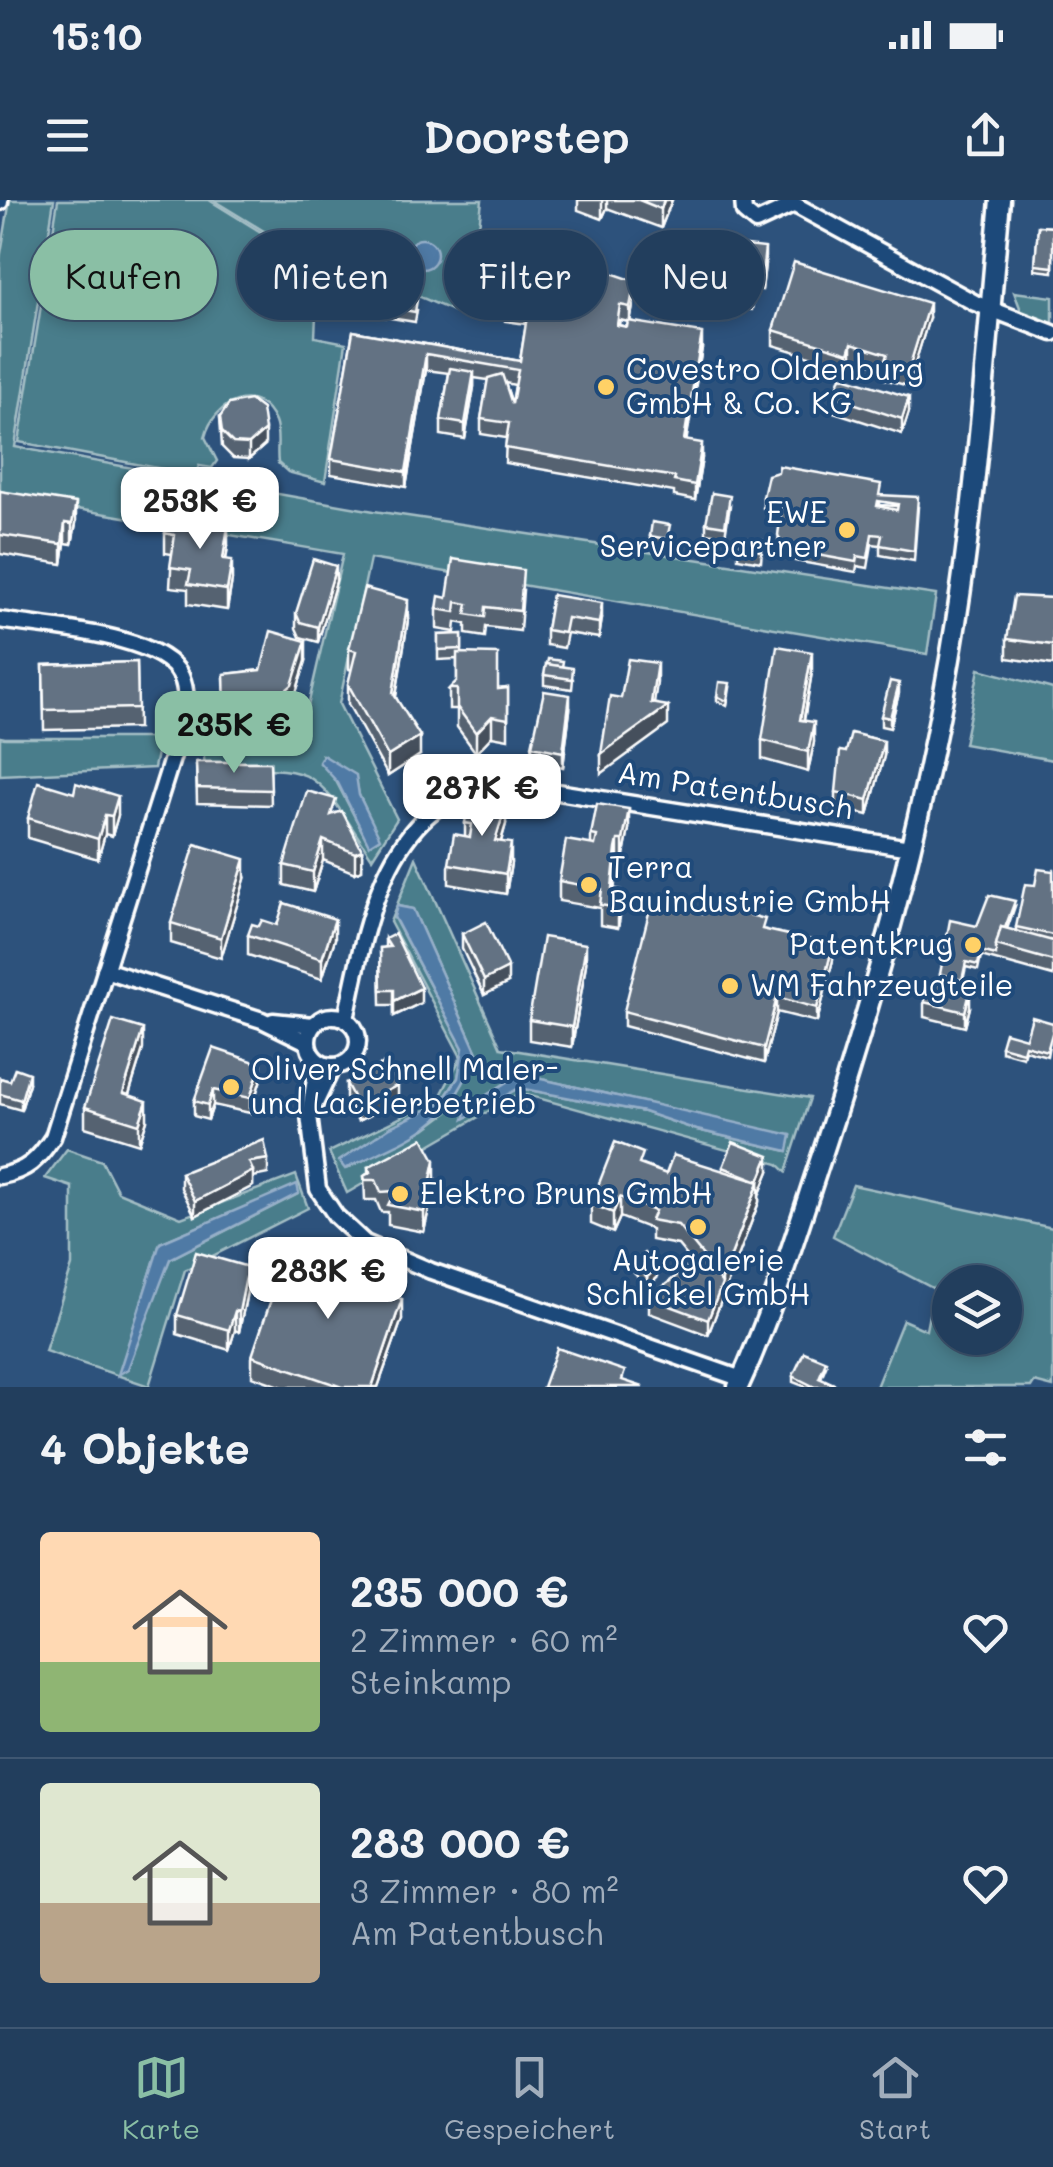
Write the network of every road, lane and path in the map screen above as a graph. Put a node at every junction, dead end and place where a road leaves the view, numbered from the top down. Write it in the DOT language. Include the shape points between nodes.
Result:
graph roads {
  1 [pos="744,200"];
  2 [pos="1000,200"];
  3 [pos="790,202"];
  4 [pos="990,309"];
  5 [pos="1053,333"];
  6 [pos="0,620"];
  7 [pos="910,848"];
  8 [pos="105,970"];
  9 [pos="340,1017"];
  10 [pos="262,1020"];
  11 [pos="313,1024"];
  12 [pos="307,1042"];
  13 [pos="325,1064"];
  14 [pos="0,1176"];
  15 [pos="740,1383"];
  1 -- 3 [label="street" via="744,212 756,222"];
  2 -- 4 [label="street"];
  3 -- 4 [label="street"];
  4 -- 5 [label="street"];
  4 -- 7 [label="street" via="956,623"];
  6 -- 8 [label="street" via="150,647 181,675 182,730"];
  7 -- 9 [label="street, Am Patentbusch" via="520,786 480,788 442,802 414,828 387,870"];
  7 -- 15 [label="street" via="878,975 794,1243"];
  8 -- 10 [label="street"];
  8 -- 14 [label="street" via="52,1137 38,1161"];
  9 -- 11 [label="street"];
  9 -- 13 [label="street, Am Patentbusch" via="357,1032 357,1048 348,1061"];
  10 -- 11 [label="street"];
  10 -- 12 [label="street"];
  11 -- 12 [label="street"];
  12 -- 13 [label="street"];
  13 -- 15 [label="street, Am Patentbusch" via="309,1116 318,1189 365,1243"];
}
